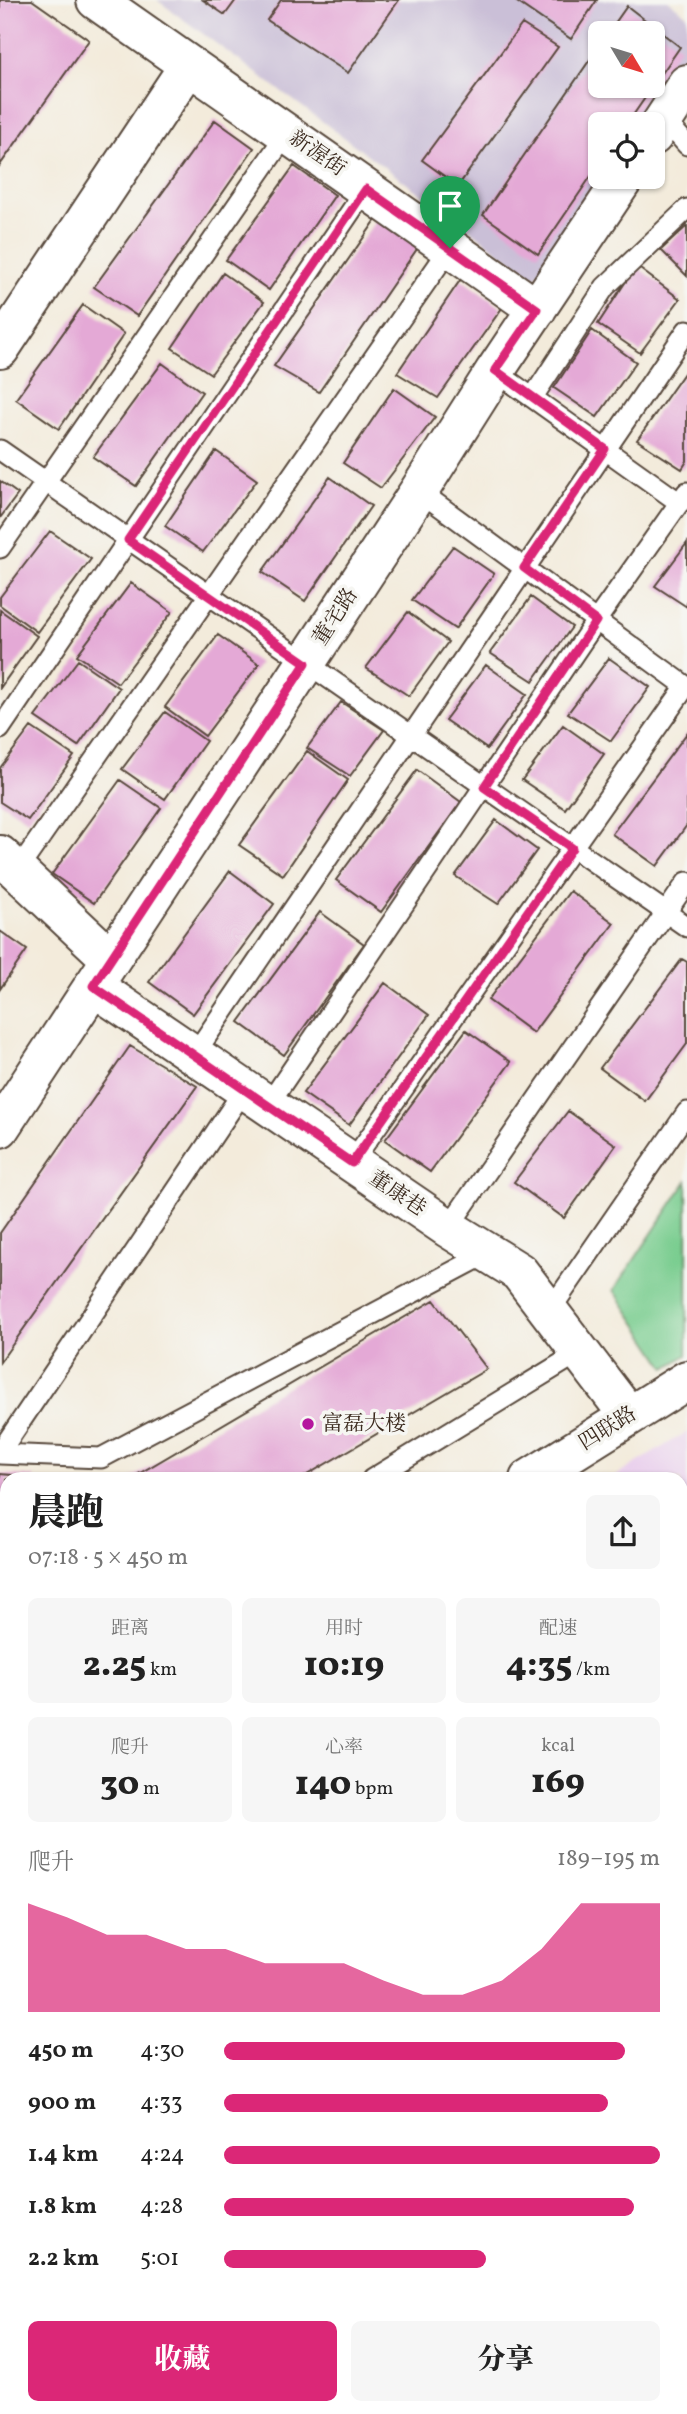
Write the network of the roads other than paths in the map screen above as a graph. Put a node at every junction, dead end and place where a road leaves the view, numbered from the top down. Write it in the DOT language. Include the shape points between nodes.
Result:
graph roads {
  1 [pos="96,0"];
  2 [pos="189,65"];
  3 [pos="687,84"];
  4 [pos="287,133"];
  5 [pos="668,133"];
  6 [pos="366,189"];
  7 [pos="617,189"];
  8 [pos="687,209"];
  9 [pos="450,248"];
  10 [pos="537,309"];
  11 [pos="687,330"];
  12 [pos="0,349"];
  13 [pos="495,370"];
  14 [pos="533,397"];
  15 [pos="605,449"];
  16 [pos="0,450"];
  17 [pos="46,482"];
  18 [pos="419,491"];
  19 [pos="683,497"];
  20 [pos="128,540"];
  21 [pos="0,548"];
  22 [pos="524,568"];
  23 [pos="208,595"];
  24 [pos="596,621"];
  25 [pos="306,663"];
  26 [pos="686,687"];
  27 [pos="0,729"];
  28 [pos="410,736"];
  29 [pos="484,787"];
  30 [pos="572,848"];
  31 [pos="9,863"];
  32 [pos="687,882"];
  33 [pos="666,913"];
  34 [pos="687,927"];
  35 [pos="102,973"];
  36 [pos="194,1055"];
  37 [pos="256,1098"];
  38 [pos="687,1112"];
  39 [pos="0,1128"];
  40 [pos="352,1163"];
  41 [pos="448,1228"];
  42 [pos="488,1253"];
  43 [pos="550,1312"];
  44 [pos="580,1352"];
  45 [pos="687,1380"];
  46 [pos="629,1416"];
  47 [pos="0,1453"];
  48 [pos="383,1472"];
  49 [pos="540,1472"];
  1 -- 2 [label="street, 新渥街"];
  2 -- 4 [label="street, 新渥街"];
  2 -- 12 [label="street"];
  3 -- 5 [label="street"];
  4 -- 6 [label="street, 新渥街"];
  4 -- 17 [label="lane"];
  6 -- 9 [label="street, 新渥街"];
  6 -- 20 [label="lane"];
  7 -- 10 [label="street, 董宅路"];
  8 -- 14 [label="lane" via="605,287"];
  9 -- 10 [label="street, 新渥街"];
  9 -- 23 [label="lane"];
  10 -- 13 [label="street, 董宅路"];
  11 -- 15 [label="lane"];
  13 -- 14 [label="lane"];
  13 -- 18 [label="street, 董宅路"];
  14 -- 15 [label="lane"];
  15 -- 19 [label="lane"];
  15 -- 22 [label="lane"];
  16 -- 17 [label="lane"];
  17 -- 20 [label="lane"];
  17 -- 21 [label="lane"];
  18 -- 22 [label="lane"];
  18 -- 25 [label="street, 董宅路"];
  19 -- 24 [label="lane"];
  20 -- 23 [label="lane"];
  20 -- 27 [label="lane"];
  22 -- 24 [label="lane"];
  22 -- 28 [label="lane"];
  23 -- 25 [label="lane"];
  23 -- 31 [label="lane"];
  24 -- 26 [label="lane"];
  24 -- 29 [label="lane"];
  25 -- 28 [label="lane"];
  25 -- 35 [label="street, 董宅路"];
  26 -- 30 [label="lane"];
  28 -- 29 [label="lane"];
  28 -- 36 [label="lane"];
  29 -- 30 [label="lane"];
  29 -- 37 [label="lane"];
  30 -- 33 [label="lane"];
  30 -- 40 [label="lane"];
  31 -- 35 [label="street, 董康巷"];
  32 -- 33 [label="lane"];
  33 -- 34 [label="lane"];
  33 -- 41 [label="lane"];
  35 -- 36 [label="street, 董康巷"];
  35 -- 39 [label="street, 董宅路"];
  36 -- 37 [label="street, 董康巷"];
  37 -- 40 [label="street, 董康巷"];
  37 -- 47 [label="lane"];
  38 -- 43 [label="lane"];
  40 -- 41 [label="street, 董康巷"];
  41 -- 42 [label="street, 董康巷"];
  42 -- 43 [label="street, 董康巷" via="519,1272"];
  42 -- 47 [label="lane" via="101,1458"];
  43 -- 44 [label="street, 董康巷"];
  44 -- 46 [label="street, 董康巷"];
  44 -- 48 [label="lane"];
  45 -- 46 [label="street, 四联路"];
  46 -- 49 [label="street, 四联路"];
}
